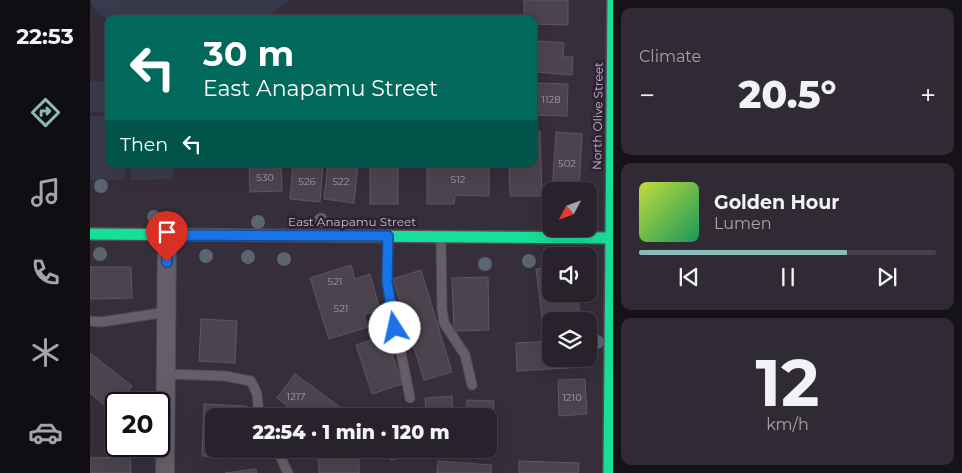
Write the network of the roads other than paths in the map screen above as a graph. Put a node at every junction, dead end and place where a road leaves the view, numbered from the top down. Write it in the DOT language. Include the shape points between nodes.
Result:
graph roads {
  1 [pos="613,0"];
  2 [pos="90,234"];
  3 [pos="167,235"];
  4 [pos="388,236"];
  5 [pos="440,237"];
  6 [pos="612,238"];
  7 [pos="166,312"];
  8 [pos="90,321"];
  9 [pos="166,374"];
  10 [pos="472,385"];
  11 [pos="410,398"];
  12 [pos="258,408"];
  13 [pos="281,458"];
  14 [pos="610,464"];
  15 [pos="166,473"];
  16 [pos="288,473"];
  1 -- 6 [label="main road, North Olive Street"];
  2 -- 3 [label="main road, East Anapamu Street"];
  3 -- 4 [label="main road, East Anapamu Street"];
  3 -- 7 [label="street"];
  4 -- 5 [label="main road, East Anapamu Street"];
  4 -- 11 [label="lane" via="387,282"];
  5 -- 6 [label="main road, East Anapamu Street"];
  5 -- 10 [label="lane" via="444,323 465,355"];
  6 -- 14 [label="main road, North Olive Street"];
  7 -- 8 [label="lane"];
  7 -- 9 [label="street"];
  9 -- 12 [label="lane" via="226,376 251,381"];
  9 -- 15 [label="street"];
  13 -- 16 [label="lane"];
}
